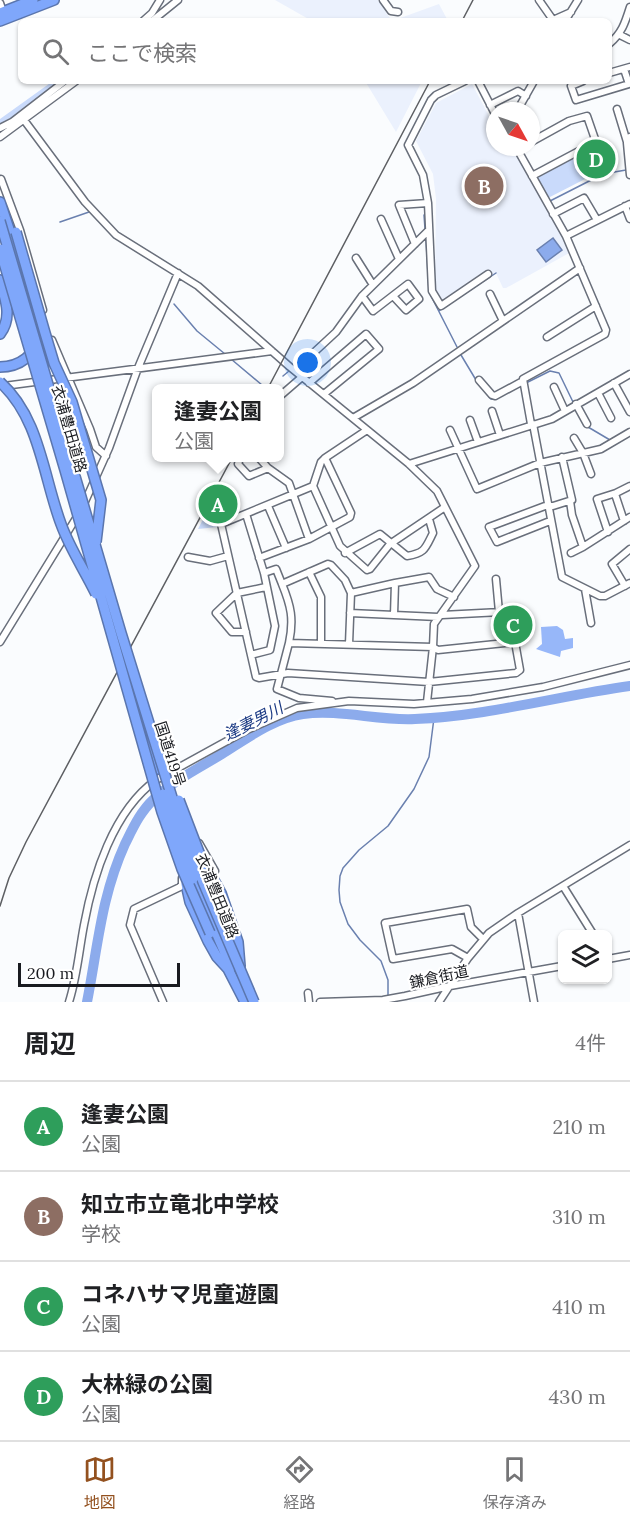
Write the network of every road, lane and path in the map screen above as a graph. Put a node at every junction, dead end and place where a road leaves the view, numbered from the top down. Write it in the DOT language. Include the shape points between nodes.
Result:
graph roads {
  1 [pos="33,0"];
  2 [pos="54,0"];
  3 [pos="160,0"];
  4 [pos="178,0"];
  5 [pos="383,0"];
  6 [pos="539,0"];
  7 [pos="578,0"];
  8 [pos="630,7"];
  9 [pos="1,12"];
  10 [pos="398,12"];
  11 [pos="571,12"];
  12 [pos="146,18"];
  13 [pos="156,18"];
  14 [pos="552,18"];
  15 [pos="558,18"];
  16 [pos="567,18"];
  17 [pos="620,35"];
  18 [pos="630,40"];
  19 [pos="612,42"];
  20 [pos="627,68"];
  21 [pos="612,72"];
  22 [pos="61,84"];
  23 [pos="72,84"];
  24 [pos="459,84"];
  25 [pos="480,84"];
  26 [pos="532,84"];
  27 [pos="575,84"];
  28 [pos="526,96"];
  29 [pos="488,102"];
  30 [pos="496,102"];
  31 [pos="522,102"];
  32 [pos="617,109"];
  33 [pos="24,120"];
  34 [pos="0,128"];
  35 [pos="0,137"];
  36 [pos="540,137"];
  37 [pos="629,140"];
  38 [pos="522,156"];
  39 [pos="629,163"];
  40 [pos="532,176"];
  41 [pos="630,176"];
  42 [pos="1,180"];
  43 [pos="0,201"];
  44 [pos="428,203"];
  45 [pos="627,205"];
  46 [pos="553,214"];
  47 [pos="381,219"];
  48 [pos="630,219"];
  49 [pos="597,220"];
  50 [pos="0,221"];
  51 [pos="429,230"];
  52 [pos="566,236"];
  53 [pos="415,244"];
  54 [pos="0,249"];
  55 [pos="356,258"];
  56 [pos="399,259"];
  57 [pos="580,268"];
  58 [pos="178,273"];
  59 [pos="488,274"];
  60 [pos="0,280"];
  61 [pos="373,285"];
  62 [pos="490,294"];
  63 [pos="362,296"];
  64 [pos="393,296"];
  65 [pos="596,306"];
  66 [pos="503,321"];
  67 [pos="0,334"];
  68 [pos="546,337"];
  69 [pos="272,351"];
  70 [pos="0,367"];
  71 [pos="138,368"];
  72 [pos="295,370"];
  73 [pos="630,374"];
  74 [pos="302,377"];
  75 [pos="67,378"];
  76 [pos="479,380"];
  77 [pos="0,381"];
  78 [pos="523,381"];
  79 [pos="309,382"];
  80 [pos="614,384"];
  81 [pos="0,386"];
  82 [pos="554,387"];
  83 [pos="284,392"];
  84 [pos="598,393"];
  85 [pos="324,394"];
  86 [pos="576,404"];
  87 [pos="492,411"];
  88 [pos="565,411"];
  89 [pos="630,412"];
  90 [pos="353,418"];
  91 [pos="611,418"];
  92 [pos="470,420"];
  93 [pos="532,424"];
  94 [pos="587,424"];
  95 [pos="367,430"];
  96 [pos="450,430"];
  97 [pos="630,432"];
  98 [pos="500,435"];
  99 [pos="574,438"];
  100 [pos="478,442"];
  101 [pos="459,449"];
  102 [pos="583,453"];
  103 [pos="106,456"];
  104 [pos="562,457"];
  105 [pos="325,458"];
  106 [pos="239,462"];
  107 [pos="263,462"];
  108 [pos="540,463"];
  109 [pos="409,464"];
  110 [pos="268,468"];
  111 [pos="591,474"];
  112 [pos="313,486"];
  113 [pos="630,486"];
  114 [pos="615,494"];
  115 [pos="294,496"];
  116 [pos="570,501"];
  117 [pos="268,506"];
  118 [pos="445,507"];
  119 [pos="549,507"];
  120 [pos="81,509"];
  121 [pos="246,514"];
  122 [pos="429,519"];
  123 [pos="627,519"];
  124 [pos="550,521"];
  125 [pos="330,528"];
  126 [pos="608,532"];
  127 [pos="309,539"];
  128 [pos="96,544"];
  129 [pos="390,544"];
  130 [pos="584,547"];
  131 [pos="286,548"];
  132 [pos="630,549"];
  133 [pos="345,552"];
  134 [pos="571,553"];
  135 [pos="228,556"];
  136 [pos="188,557"];
  137 [pos="259,558"];
  138 [pos="309,572"];
  139 [pos="264,573"];
  140 [pos="496,579"];
  141 [pos="395,583"];
  142 [pos="282,584"];
  143 [pos="628,585"];
  144 [pos="266,587"];
  145 [pos="585,589"];
  146 [pos="237,593"];
  147 [pos="351,593"];
  148 [pos="454,597"];
  149 [pos="499,612"];
  150 [pos="350,613"];
  151 [pos="394,615"];
  152 [pos="440,616"];
  153 [pos="108,618"];
  154 [pos="591,623"];
  155 [pos="116,630"];
  156 [pos="246,632"];
  157 [pos="0,642"];
  158 [pos="504,642"];
  159 [pos="289,643"];
  160 [pos="321,643"];
  161 [pos="349,644"];
  162 [pos="433,647"];
  163 [pos="252,654"];
  164 [pos="630,665"];
  165 [pos="279,674"];
  166 [pos="429,682"];
  167 [pos="289,694"];
  168 [pos="136,697"];
  169 [pos="335,702"];
  170 [pos="427,702"];
  171 [pos="297,708"];
  172 [pos="176,822"];
  173 [pos="186,831"];
  174 [pos="176,837"];
  175 [pos="630,845"];
  176 [pos="215,871"];
  177 [pos="563,886"];
  178 [pos="518,914"];
  179 [pos="590,930"];
  180 [pos="483,939"];
  181 [pos="630,955"];
  182 [pos="612,957"];
  183 [pos="468,958"];
  184 [pos="239,961"];
  185 [pos="558,967"];
  186 [pos="228,969"];
  187 [pos="529,972"];
  188 [pos="450,986"];
  189 [pos="308,993"];
  190 [pos="69,1002"];
  191 [pos="163,1002"];
  192 [pos="246,1002"];
  193 [pos="254,1002"];
  194 [pos="309,1002"];
  195 [pos="320,1002"];
  196 [pos="439,1002"];
  197 [pos="534,1002"];
  1 -- 9 [label="highway"];
  2 -- 9 [label="highway"];
  3 -- 12 [label="street"];
  4 -- 13 [label="street"];
  5 -- 10 [label="street" via="391,11"];
  6 -- 14 [label="street"];
  7 -- 11 [label="street"];
  8 -- 17 [label="street"];
  11 -- 15 [label="street"];
  11 -- 16 [label="street"];
  17 -- 18 [label="street"];
  17 -- 19 [label="street"];
  20 -- 21 [label="street"];
  20 -- 27 [label="street" via="629,84 576,100 570,86"];
  22 -- 34 [label="street"];
  23 -- 33 [label="street"];
  24 -- 44 [label="street" via="431,100 408,141 423,175"];
  25 -- 29 [label="street"];
  26 -- 28 [label="street"];
  28 -- 30 [label="street" via="518,91"];
  28 -- 31 [label="street"];
  32 -- 37 [label="street"];
  33 -- 35 [label="street"];
  33 -- 58 [label="street" via="103,223 132,246"];
  36 -- 40 [label="street" via="587,116 596,142"];
  37 -- 39 [label="street"];
  38 -- 40 [label="street"];
  39 -- 41 [label="street"];
  40 -- 46 [label="street"];
  42 -- 75 [label="street"];
  43 -- 70 [label="highway" via="39,330 30,355 14,366"];
  43 -- 128 [label="highway, 衣浦豊田道路, bridge" via="11,216 54,363 72,402 101,500"];
  44 -- 51 [label="street"];
  44 -- 53 [label="street" via="399,205"];
  45 -- 48 [label="street"];
  45 -- 49 [label="street"];
  46 -- 49 [label="street" via="584,198"];
  46 -- 52 [label="street"];
  47 -- 56 [label="street"];
  49 -- 52 [label="street"];
  50 -- 128 [label="highway, 衣浦豊田道路, bridge"];
  51 -- 53 [label="street"];
  51 -- 59 [label="street" via="432,291 441,306"];
  52 -- 57 [label="street"];
  53 -- 56 [label="street"];
  54 -- 153 [label="highway, 衣浦豊田道路, bridge"];
  55 -- 61 [label="street"];
  56 -- 61 [label="street"];
  57 -- 65 [label="street"];
  57 -- 66 [label="street"];
  58 -- 69 [label="street" via="207,293"];
  58 -- 71 [label="street"];
  60 -- 67 [label="highway" via="7,319"];
  61 -- 63 [label="street"];
  62 -- 66 [label="street"];
  63 -- 64 [label="street" via="373,311"];
  63 -- 72 [label="street" via="336,332"];
  65 -- 68 [label="street"];
  65 -- 78 [label="street" via="606,334"];
  66 -- 90 [label="street" via="413,383"];
  69 -- 71 [label="street"];
  69 -- 72 [label="street"];
  71 -- 75 [label="street"];
  71 -- 103 [label="street"];
  72 -- 74 [label="street"];
  73 -- 80 [label="street"];
  74 -- 79 [label="street"];
  74 -- 83 [label="street"];
  75 -- 81 [label="street"];
  75 -- 103 [label="street" via="96,447"];
  76 -- 78 [label="street" via="495,396"];
  77 -- 153 [label="highway, 衣浦豊田道路, bridge" via="31,426 61,524"];
  78 -- 93 [label="street"];
  79 -- 85 [label="street"];
  79 -- 85 [label="street" via="366,334 380,349"];
  80 -- 84 [label="street"];
  80 -- 89 [label="street"];
  82 -- 88 [label="street"];
  84 -- 86 [label="street"];
  84 -- 91 [label="street"];
  85 -- 90 [label="street"];
  86 -- 88 [label="street"];
  86 -- 94 [label="street"];
  87 -- 98 [label="street"];
  88 -- 93 [label="street"];
  90 -- 95 [label="street"];
  92 -- 100 [label="street"];
  93 -- 98 [label="street"];
  93 -- 108 [label="street"];
  95 -- 105 [label="street"];
  95 -- 109 [label="street"];
  96 -- 101 [label="street"];
  97 -- 102 [label="street" via="601,449"];
  98 -- 100 [label="street"];
  99 -- 102 [label="street"];
  100 -- 101 [label="street"];
  101 -- 108 [label="street" via="477,489"];
  101 -- 109 [label="street"];
  102 -- 104 [label="street"];
  102 -- 111 [label="street"];
  103 -- 120 [label="street"];
  104 -- 108 [label="street"];
  104 -- 116 [label="street"];
  105 -- 112 [label="street"];
  105 -- 125 [label="street" via="351,513"];
  106 -- 110 [label="street" via="249,476"];
  107 -- 110 [label="street"];
  108 -- 119 [label="street"];
  109 -- 118 [label="street" via="437,491"];
  110 -- 115 [label="street" via="289,483"];
  112 -- 115 [label="street"];
  112 -- 125 [label="street"];
  113 -- 114 [label="street"];
  114 -- 123 [label="street"];
  114 -- 126 [label="street" via="597,499"];
  115 -- 117 [label="street"];
  115 -- 127 [label="street"];
  116 -- 119 [label="street"];
  116 -- 130 [label="street"];
  117 -- 121 [label="street"];
  117 -- 131 [label="street"];
  118 -- 122 [label="street"];
  118 -- 148 [label="street" via="475,566"];
  119 -- 124 [label="street"];
  119 -- 124 [label="street" via="489,527 497,542"];
  120 -- 155 [label="highway"];
  120 -- 157 [label="street"];
  121 -- 135 [label="street" via="221,524"];
  121 -- 137 [label="street"];
  122 -- 129 [label="street"];
  122 -- 129 [label="street" via="433,533 424,551 407,556"];
  123 -- 126 [label="street"];
  124 -- 145 [label="street" via="562,577"];
  125 -- 127 [label="street"];
  125 -- 133 [label="street"];
  126 -- 130 [label="street"];
  127 -- 131 [label="street"];
  128 -- 168 [label="highway, 衣浦豊田道路, bridge"];
  129 -- 133 [label="street" via="380,534"];
  129 -- 133 [label="street" via="367,570"];
  130 -- 134 [label="street"];
  131 -- 137 [label="street"];
  132 -- 143 [label="street" via="612,564"];
  135 -- 136 [label="street" via="210,561"];
  135 -- 146 [label="street"];
  137 -- 139 [label="street"];
  138 -- 142 [label="street"];
  138 -- 147 [label="street" via="328,564 345,580"];
  138 -- 160 [label="street" via="321,597"];
  139 -- 142 [label="street" via="276,569"];
  139 -- 144 [label="street"];
  140 -- 149 [label="street"];
  141 -- 147 [label="street"];
  141 -- 148 [label="street" via="429,577 437,589"];
  141 -- 151 [label="street"];
  142 -- 159 [label="street" via="293,623"];
  143 -- 145 [label="street" via="605,596"];
  144 -- 146 [label="street"];
  144 -- 163 [label="street" via="275,626 270,650"];
  145 -- 154 [label="street"];
  146 -- 156 [label="street"];
  146 -- 156 [label="street" via="216,613 232,632"];
  147 -- 150 [label="street"];
  148 -- 152 [label="street"];
  149 -- 152 [label="street"];
  149 -- 158 [label="street" via="505,614"];
  150 -- 151 [label="street"];
  150 -- 161 [label="street"];
  151 -- 152 [label="street"];
  152 -- 162 [label="street" via="434,624"];
  153 -- 168 [label="highway, 衣浦豊田道路, bridge"];
  156 -- 163 [label="street"];
  158 -- 162 [label="street" via="438,650"];
  158 -- 166 [label="street" via="515,642 520,670 516,673"];
  159 -- 160 [label="street"];
  159 -- 165 [label="street"];
  160 -- 161 [label="street"];
  161 -- 162 [label="street"];
  162 -- 166 [label="street"];
  163 -- 165 [label="street" via="256,677"];
  164 -- 170 [label="street" via="514,693"];
  165 -- 166 [label="street"];
  165 -- 167 [label="street" via="278,689"];
  166 -- 170 [label="street"];
  167 -- 169 [label="street"];
  167 -- 171 [label="street"];
  168 -- 172 [label="highway, 国道419号, bridge"];
  168 -- 184 [label="highway, 衣浦豊田道路, bridge" via="153,723"];
  168 -- 186 [label="highway, 衣浦豊田道路, bridge" via="174,850"];
  168 -- 192 [label="highway, 衣浦豊田道路, bridge" via="193,879"];
  168 -- 193 [label="highway, 衣浦豊田道路, bridge" via="203,882"];
  169 -- 170 [label="street"];
  169 -- 171 [label="street"];
  171 -- 190 [label="street" via="247,730 156,780 130,807 97,870"];
  172 -- 184 [label="highway, 国道419号" via="216,883 238,942"];
  172 -- 186 [label="highway, 国道419号" via="190,902 213,951"];
  173 -- 176 [label="street" via="192,828"];
  174 -- 191 [label="street" via="168,840 180,888 134,909 130,925"];
  175 -- 177 [label="street"];
  177 -- 178 [label="street"];
  177 -- 179 [label="street"];
  178 -- 180 [label="street"];
  178 -- 187 [label="street"];
  180 -- 183 [label="street"];
  180 -- 183 [label="street" via="471,927 467,909 385,923 393,959 452,949"];
  181 -- 182 [label="street"];
  183 -- 188 [label="street"];
  184 -- 193 [label="highway, 国道419号"];
  185 -- 187 [label="street, 鎌倉街道"];
  186 -- 192 [label="highway, 国道419号"];
  187 -- 188 [label="street, 鎌倉街道"];
  187 -- 197 [label="street"];
  188 -- 195 [label="street, 鎌倉街道" via="383,1000"];
  188 -- 196 [label="street"];
  189 -- 194 [label="street"];
}
